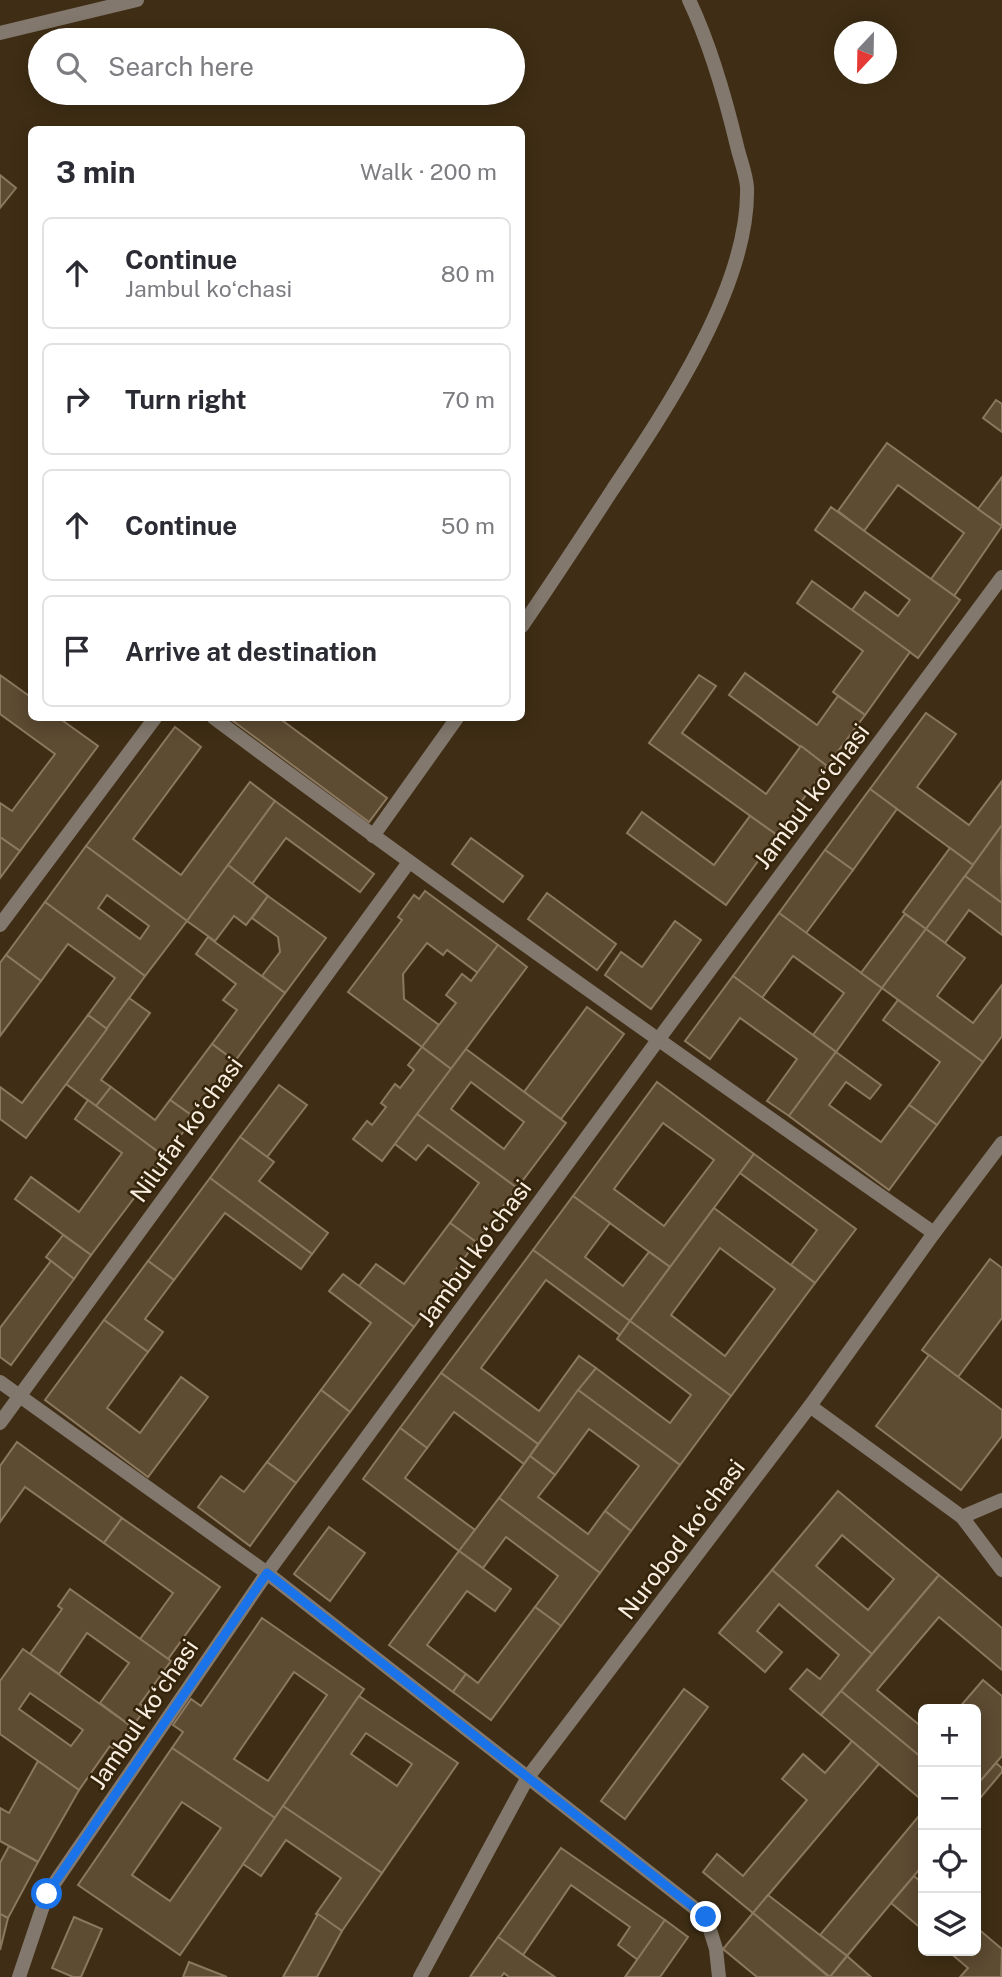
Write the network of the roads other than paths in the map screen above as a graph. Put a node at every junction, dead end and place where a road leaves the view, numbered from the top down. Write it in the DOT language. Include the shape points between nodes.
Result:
graph roads {
  1 [pos="137,0"];
  2 [pos="689,0"];
  3 [pos="0,33"];
  4 [pos="1002,577"];
  5 [pos="525,621"];
  6 [pos="153,721"];
  7 [pos="218,721"];
  8 [pos="455,721"];
  9 [pos="373,836"];
  10 [pos="409,862"];
  11 [pos="0,925"];
  12 [pos="658,1040"];
  13 [pos="1002,1143"];
  14 [pos="934,1233"];
  15 [pos="0,1382"];
  16 [pos="18,1396"];
  17 [pos="810,1406"];
  18 [pos="0,1423"];
  19 [pos="1002,1500"];
  20 [pos="962,1517"];
  21 [pos="1002,1570"];
  22 [pos="267,1573"];
  23 [pos="528,1777"];
  24 [pos="19,1977"];
  25 [pos="420,1977"];
  26 [pos="719,1977"];
  1 -- 3 [label="street"];
  2 -- 5 [label="street" via="704,32 747,185 745,224 710,329 651,432"];
  4 -- 12 [label="street, Jambul koʻchasi"];
  6 -- 11 [label="street"];
  7 -- 9 [label="street"];
  8 -- 9 [label="street"];
  9 -- 10 [label="street"];
  10 -- 12 [label="street"];
  10 -- 16 [label="street, Nilufar koʻchasi"];
  12 -- 14 [label="street"];
  12 -- 22 [label="street, Jambul koʻchasi"];
  13 -- 14 [label="street, Nurobod koʻchasi"];
  14 -- 17 [label="street, Nurobod koʻchasi"];
  15 -- 16 [label="street"];
  16 -- 18 [label="street, Nilufar koʻchasi"];
  16 -- 22 [label="street"];
  17 -- 20 [label="street"];
  17 -- 23 [label="street, Nurobod koʻchasi"];
  19 -- 20 [label="street"];
  20 -- 21 [label="street"];
  22 -- 23 [label="street"];
  22 -- 24 [label="street, Jambul koʻchasi" via="47,1894"];
  23 -- 25 [label="street, Nurobod koʻchasi"];
  23 -- 26 [label="street" via="706,1917"];
}
